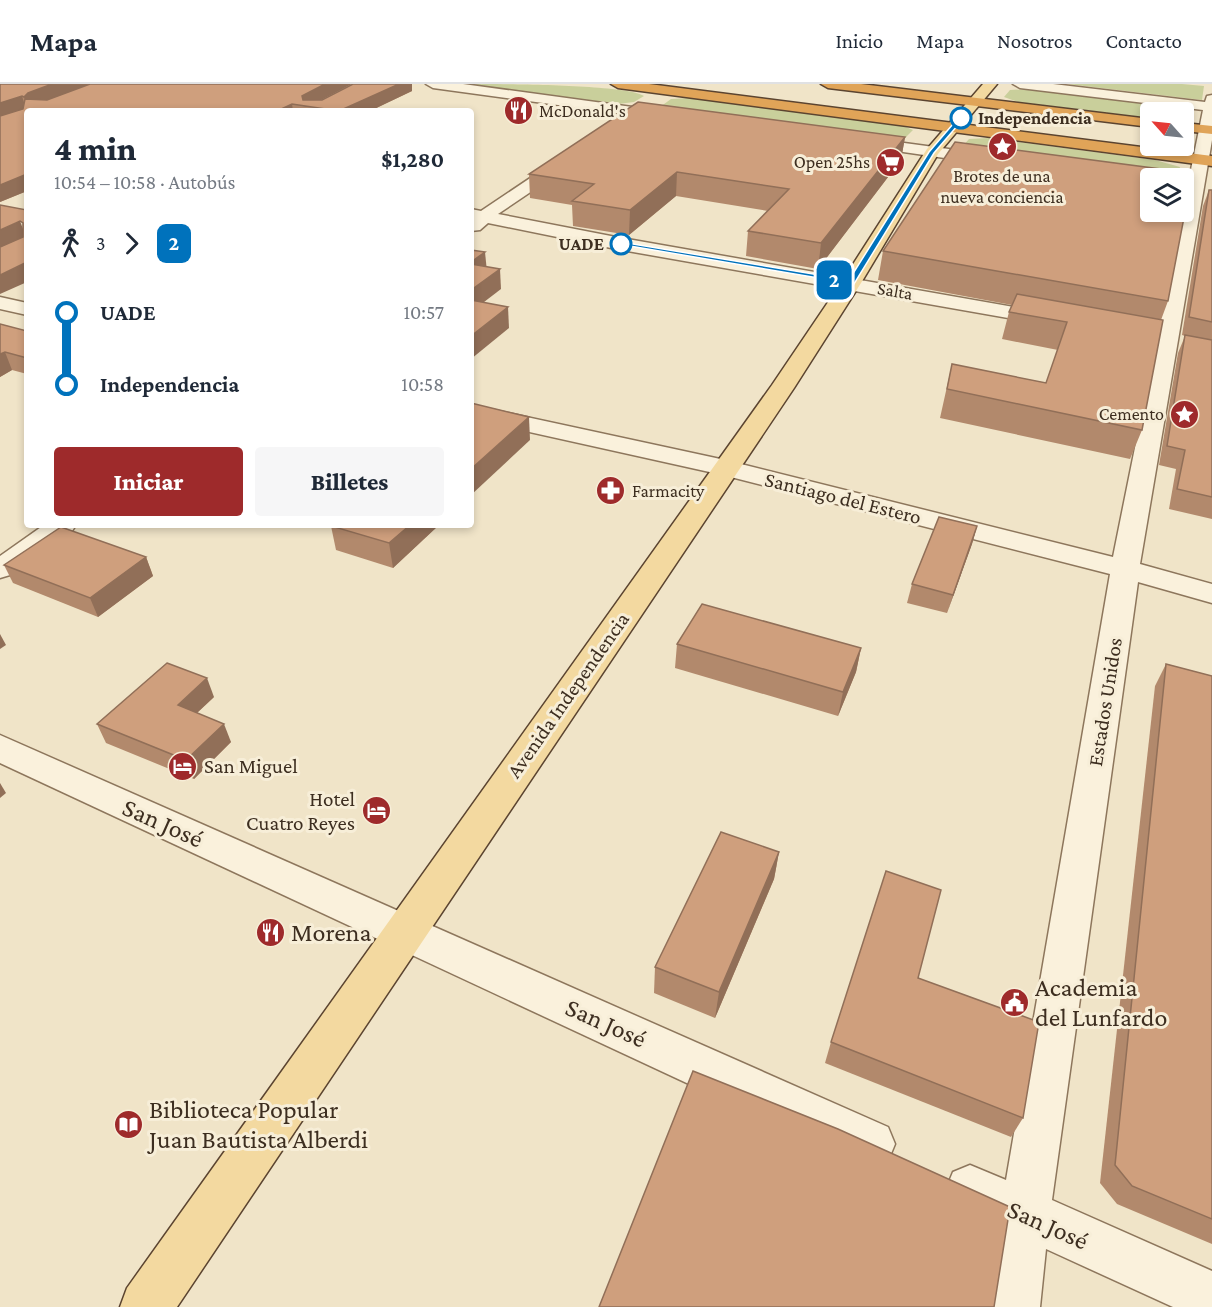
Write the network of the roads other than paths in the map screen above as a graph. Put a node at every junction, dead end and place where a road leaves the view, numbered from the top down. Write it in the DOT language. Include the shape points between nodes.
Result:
graph roads {
  1 [pos="433,84"];
  2 [pos="618,84"];
  3 [pos="828,84"];
  4 [pos="990,84"];
  5 [pos="1020,84"];
  6 [pos="672,87"];
  7 [pos="974,102"];
  8 [pos="1211,104"];
  9 [pos="640,112"];
  10 [pos="684,118"];
  11 [pos="1140,122"];
  12 [pos="620,125"];
  13 [pos="953,127"];
  14 [pos="1194,128"];
  15 [pos="1210,130"];
  16 [pos="849,141"];
  17 [pos="581,151"];
  18 [pos="932,152"];
  19 [pos="1207,160"];
  20 [pos="1009,162"];
  21 [pos="1197,187"];
  22 [pos="475,220"];
  23 [pos="851,283"];
  24 [pos="0,303"];
  25 [pos="24,308"];
  26 [pos="1074,324"];
  27 [pos="474,413"];
  28 [pos="725,468"];
  29 [pos="59,528"];
  30 [pos="0,569"];
  31 [pos="1125,569"];
  32 [pos="1212,594"];
  33 [pos="0,748"];
  34 [pos="404,932"];
  35 [pos="1025,1214"];
  36 [pos="1212,1298"];
  37 [pos="146,1307"];
  38 [pos="1014,1307"];
  1 -- 9 [label="street"];
  2 -- 6 [label="highway"];
  3 -- 7 [label="highway"];
  4 -- 7 [label="main road, Avenida Independencia"];
  5 -- 8 [label="street"];
  6 -- 9 [label="street"];
  6 -- 13 [label="highway"];
  7 -- 11 [label="highway"];
  7 -- 13 [label="main road, Avenida Independencia"];
  8 -- 15 [label="street, Estados Unidos"];
  9 -- 10 [label="street"];
  9 -- 12 [label="street"];
  13 -- 18 [label="main road, Avenida Independencia"];
  13 -- 19 [label="highway"];
  14 -- 15 [label="highway"];
  15 -- 19 [label="street, Estados Unidos"];
  16 -- 18 [label="street"];
  17 -- 22 [label="street"];
  18 -- 20 [label="street"];
  18 -- 23 [label="main road, Avenida Independencia"];
  19 -- 21 [label="street, Estados Unidos"];
  21 -- 31 [label="street, Estados Unidos"];
  22 -- 23 [label="street, Salta"];
  23 -- 26 [label="street, Salta"];
  23 -- 28 [label="main road, Avenida Independencia"];
  24 -- 25 [label="street"];
  27 -- 28 [label="street, Santiago del Estero"];
  28 -- 31 [label="street, Santiago del Estero"];
  28 -- 34 [label="main road, Avenida Independencia"];
  29 -- 30 [label="street"];
  31 -- 32 [label="street, Santiago del Estero"];
  31 -- 35 [label="street, Estados Unidos"];
  33 -- 34 [label="street, San José"];
  34 -- 35 [label="street, San José"];
  34 -- 37 [label="main road, Avenida Independencia"];
  35 -- 36 [label="street, San José"];
  35 -- 38 [label="street, Estados Unidos"];
}
